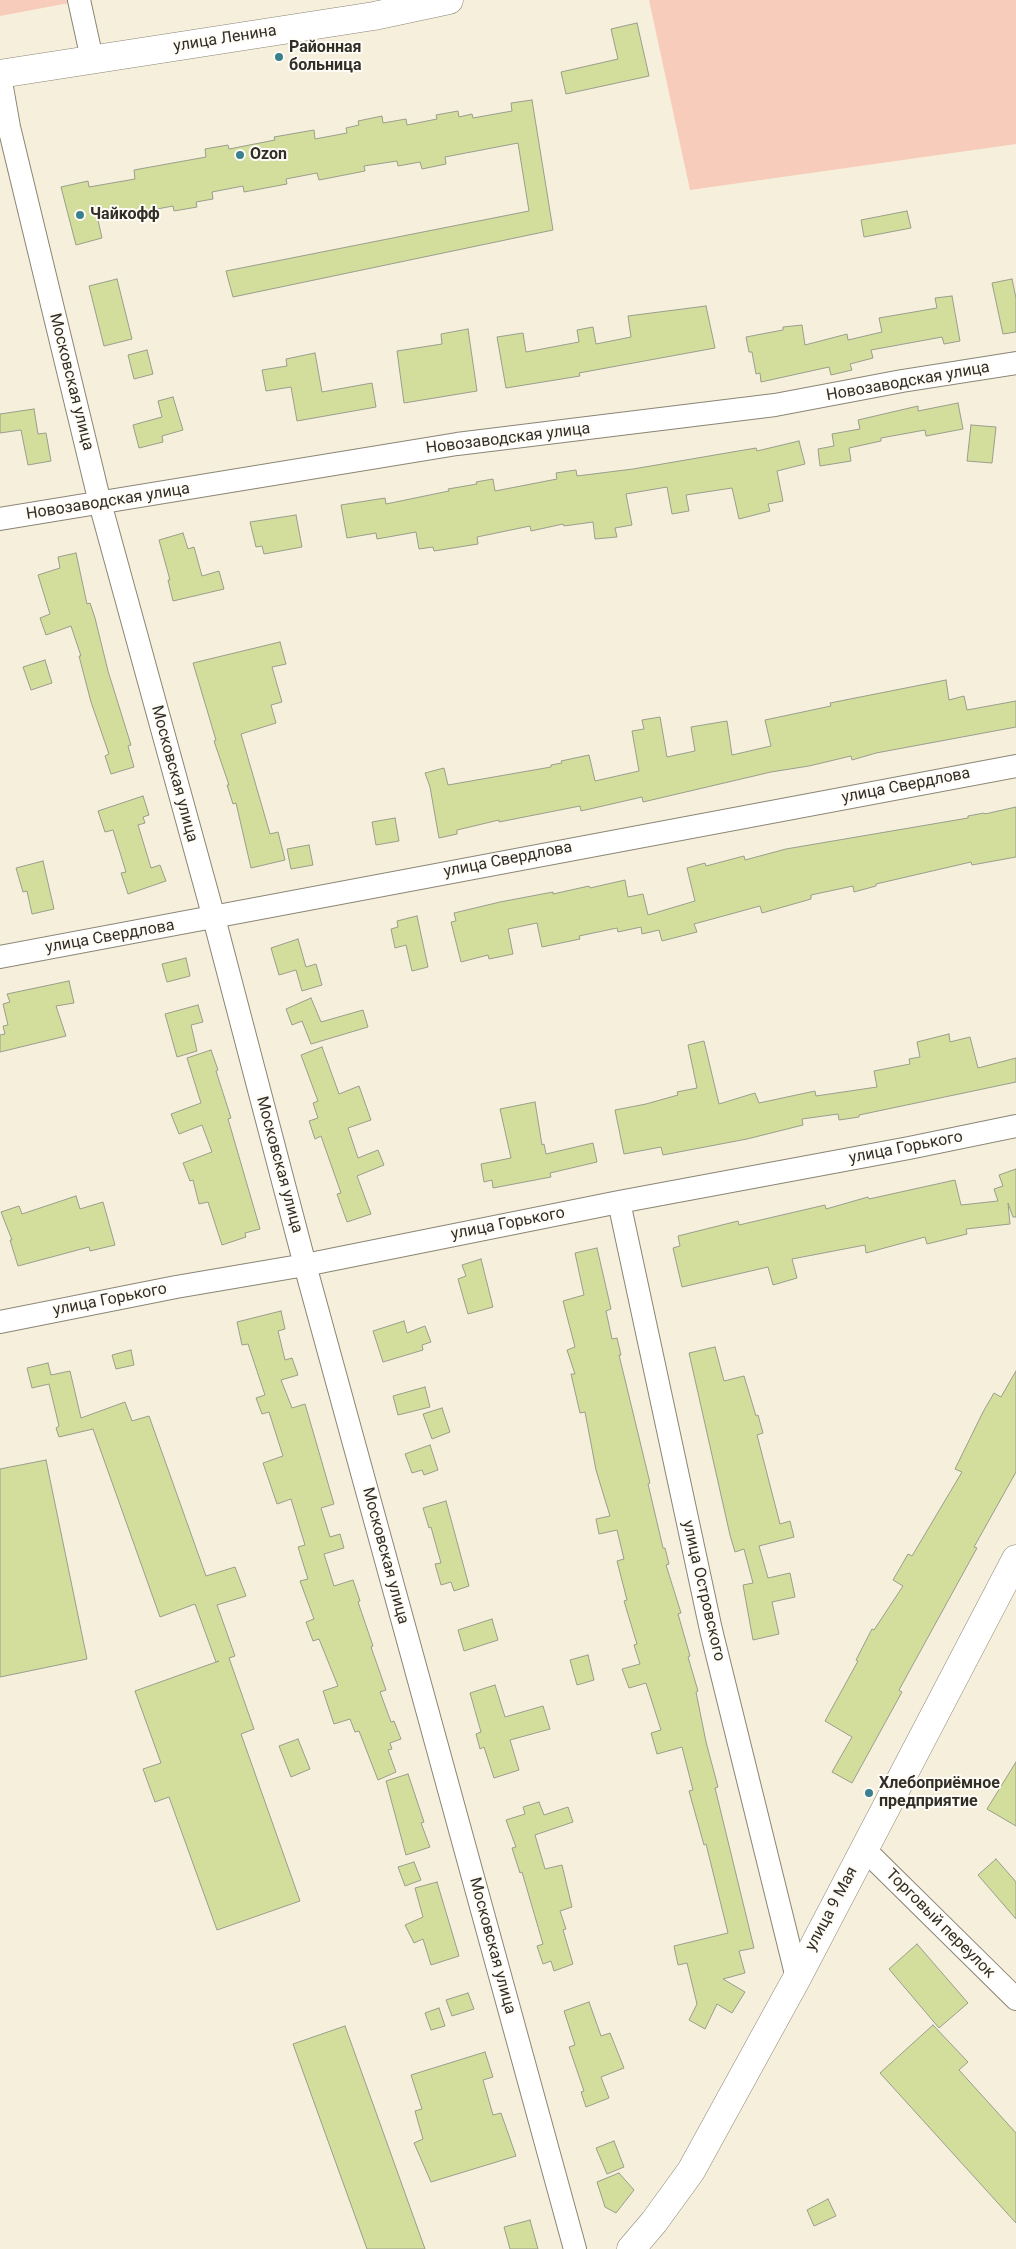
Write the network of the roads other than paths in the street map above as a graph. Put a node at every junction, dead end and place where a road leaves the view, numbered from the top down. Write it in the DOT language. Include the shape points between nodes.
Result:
graph roads {
  1 [pos="79,0"];
  2 [pos="449,0"];
  3 [pos="92,59"];
  4 [pos="0,75"];
  5 [pos="1016,363"];
  6 [pos="100,503"];
  7 [pos="0,519"];
  8 [pos="1016,766"];
  9 [pos="214,918"];
  10 [pos="0,957"];
  11 [pos="1016,1126"];
  12 [pos="619,1202"];
  13 [pos="305,1265"];
  14 [pos="0,1322"];
  15 [pos="1016,1559"];
  16 [pos="864,1849"];
  17 [pos="797,1978"];
  18 [pos="1016,1999"];
  19 [pos="575,2249"];
  20 [pos="632,2249"];
  1 -- 3 [label="street"];
  2 -- 3 [label="street, улица Ленина" via="374,16"];
  3 -- 4 [label="street, улица Ленина"];
  4 -- 6 [label="street, Московская улица" via="9,127"];
  5 -- 6 [label="street, Новозаводская улица" via="775,406 457,444"];
  6 -- 7 [label="street, Новозаводская улица"];
  6 -- 9 [label="street, Московская улица"];
  8 -- 9 [label="street, улица Свердлова" via="474,866"];
  9 -- 10 [label="street, улица Свердлова"];
  9 -- 13 [label="street, Московская улица"];
  11 -- 12 [label="street, улица Горького"];
  12 -- 13 [label="street, улица Горького"];
  12 -- 17 [label="street, улица Островского" via="711,1630"];
  13 -- 14 [label="street, улица Горького"];
  13 -- 19 [label="street, Московская улица"];
  15 -- 16 [label="street, улица 9 Мая"];
  16 -- 17 [label="street, улица 9 Мая"];
  16 -- 18 [label="street, Торговый переулок"];
  17 -- 20 [label="street, улица 9 Мая" via="691,2171"];
}
